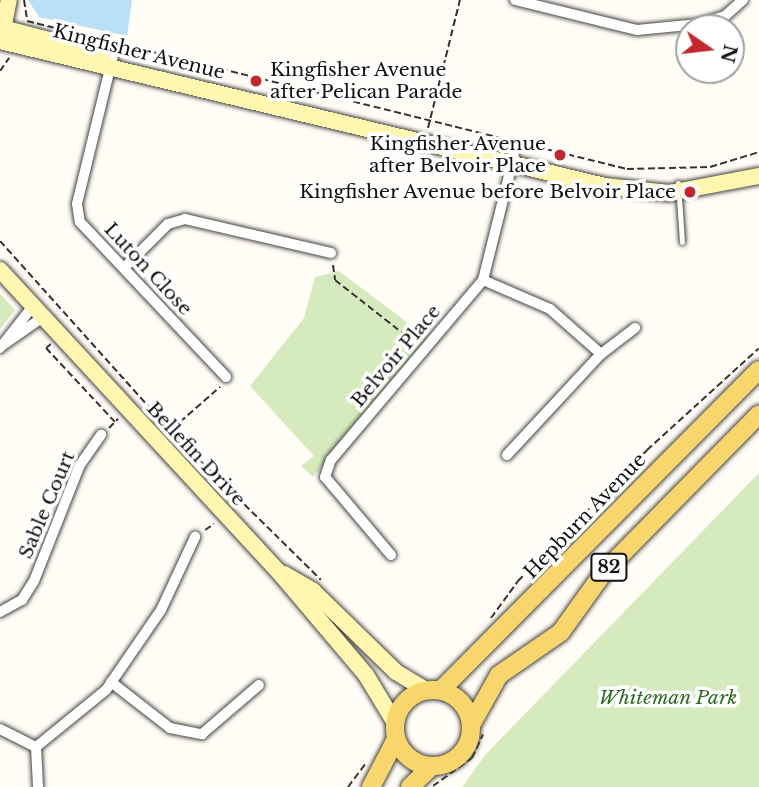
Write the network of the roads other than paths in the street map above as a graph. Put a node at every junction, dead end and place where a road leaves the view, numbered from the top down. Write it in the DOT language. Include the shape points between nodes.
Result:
graph roads {
  1 [pos="9,0"];
  2 [pos="515,0"];
  3 [pos="743,0"];
  4 [pos="1,37"];
  5 [pos="111,61"];
  6 [pos="513,160"];
  7 [pos="759,165"];
  8 [pos="759,176"];
  9 [pos="678,187"];
  10 [pos="682,242"];
  11 [pos="331,253"];
  12 [pos="124,268"];
  13 [pos="0,270"];
  14 [pos="484,280"];
  15 [pos="0,285"];
  16 [pos="34,315"];
  17 [pos="635,328"];
  18 [pos="1,346"];
  19 [pos="601,354"];
  20 [pos="759,370"];
  21 [pos="226,377"];
  22 [pos="759,414"];
  23 [pos="101,435"];
  24 [pos="507,456"];
  25 [pos="195,537"];
  26 [pos="391,555"];
  27 [pos="279,572"];
  28 [pos="0,612"];
  29 [pos="111,682"];
  30 [pos="259,685"];
  31 [pos="434,690"];
  32 [pos="471,725"];
  33 [pos="0,729"];
  34 [pos="395,731"];
  35 [pos="36,747"];
  36 [pos="432,766"];
  37 [pos="38,787"];
  38 [pos="371,787"];
  39 [pos="410,787"];
  1 -- 4 [label="street"];
  2 -- 3 [label="street" via="637,30 699,24 725,16"];
  4 -- 5 [label="street, Kingfisher Avenue" via="24,32"];
  5 -- 6 [label="street, Kingfisher Avenue"];
  5 -- 6 [label="street, Kingfisher Avenue" via="428,127"];
  5 -- 12 [label="street, Luton Close" via="77,204 80,222"];
  6 -- 9 [label="street, Kingfisher Avenue"];
  6 -- 14 [label="street, Belvoir Place"];
  7 -- 9 [label="street, Kingfisher Avenue"];
  8 -- 9 [label="street, Kingfisher Avenue"];
  9 -- 10 [label="lane"];
  11 -- 12 [label="street" via="185,219 168,224"];
  12 -- 21 [label="street, Luton Close"];
  13 -- 16 [label="street, Bellefin Drive"];
  14 -- 19 [label="street" via="550,309"];
  14 -- 26 [label="street, Belvoir Place" via="331,460 326,477"];
  15 -- 16 [label="street, Bellefin Drive"];
  16 -- 18 [label="street"];
  16 -- 27 [label="street, Bellefin Drive"];
  17 -- 19 [label="street"];
  19 -- 24 [label="street"];
  20 -- 31 [label="main road, Hepburn Avenue / 82"];
  22 -- 32 [label="main road, 82" via="604,572 561,632 499,675"];
  23 -- 28 [label="street, Sable Court" via="80,465 34,581 22,600"];
  25 -- 29 [label="street" via="161,610"];
  27 -- 31 [label="street, Bellefin Drive" via="313,591 398,673"];
  27 -- 34 [label="street, Bellefin Drive" via="366,675"];
  29 -- 30 [label="street" via="170,728 202,734"];
  29 -- 35 [label="street"];
  31 -- 32 [label="main road" via="466,709"];
  31 -- 34 [label="main road, 82" via="411,696"];
  32 -- 36 [label="main road, 82" via="460,754"];
  33 -- 35 [label="street"];
  34 -- 36 [label="main road" via="416,762"];
  34 -- 38 [label="main road, 82"];
  35 -- 37 [label="street"];
  36 -- 39 [label="main road, 82"];
}
